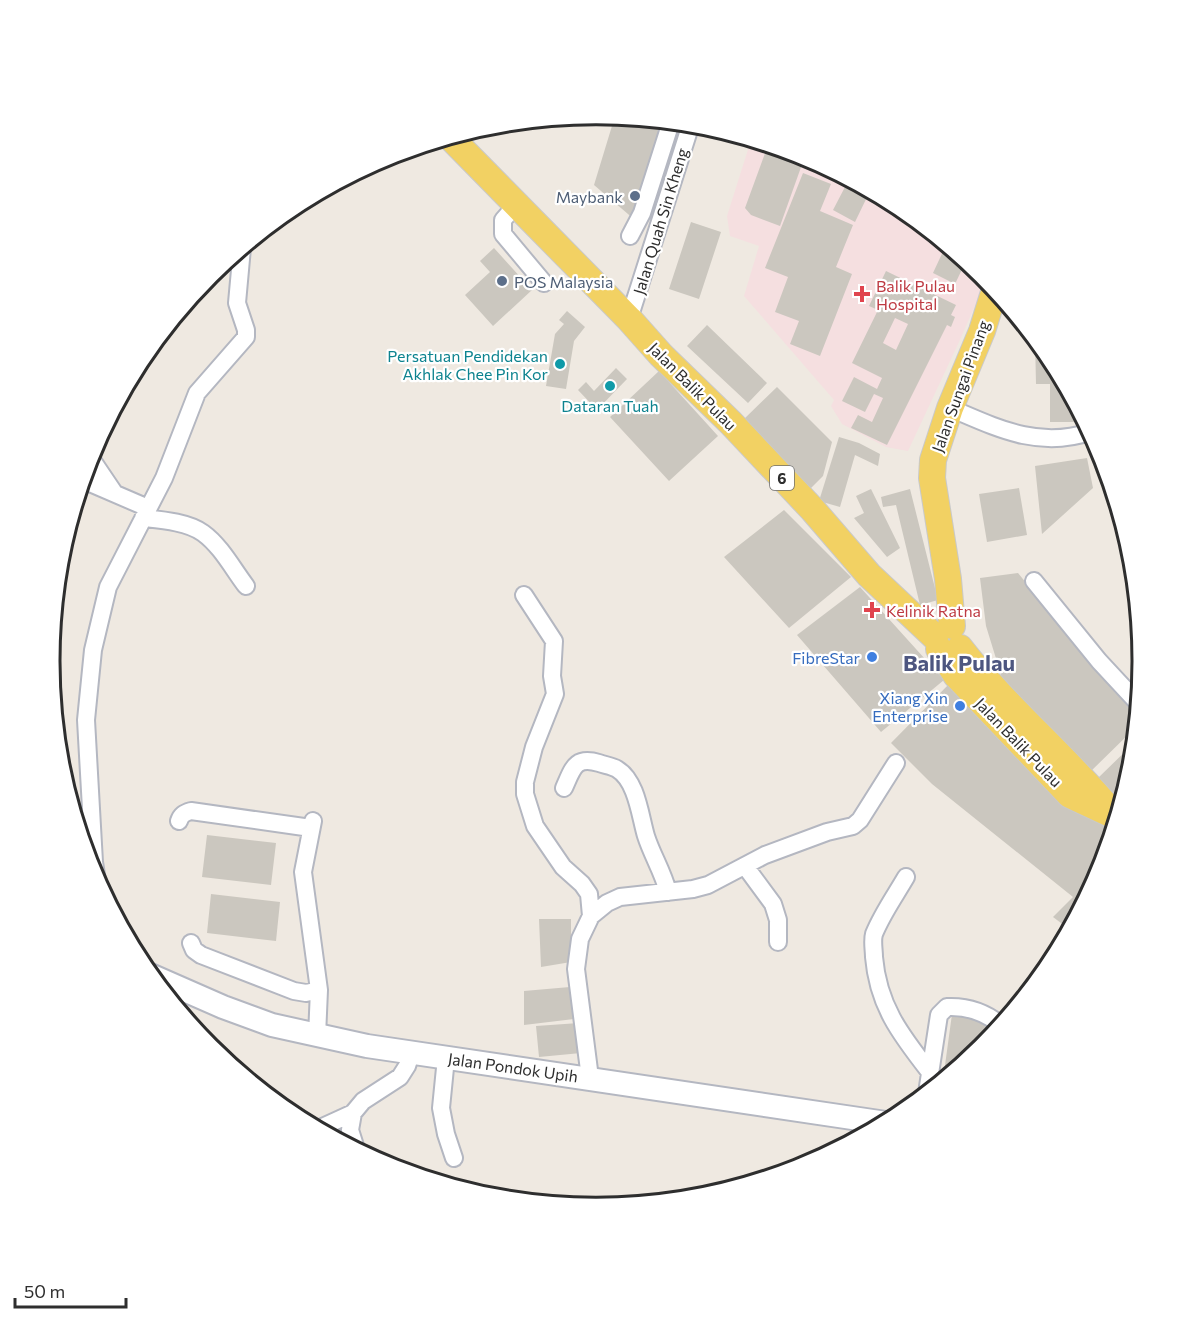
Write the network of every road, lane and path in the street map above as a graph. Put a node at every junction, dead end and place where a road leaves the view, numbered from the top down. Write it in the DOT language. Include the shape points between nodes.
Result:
graph roads {
  1 [pos="668,130"];
  2 [pos="687,133"];
  3 [pos="456,143"];
  4 [pos="517,204"];
  5 [pos="630,236"];
  6 [pos="241,260"];
  7 [pos="544,283"];
  8 [pos="991,300"];
  9 [pos="629,319"];
  10 [pos="950,408"];
  11 [pos="1081,434"];
  12 [pos="97,467"];
  13 [pos="90,483"];
  14 [pos="114,493"];
  15 [pos="146,513"];
  16 [pos="1034,581"];
  17 [pos="246,586"];
  18 [pos="524,595"];
  19 [pos="946,640"];
  20 [pos="1131,695"];
  21 [pos="896,763"];
  22 [pos="564,788"];
  23 [pos="1111,810"];
  24 [pos="179,821"];
  25 [pos="93,846"];
  26 [pos="746,866"];
  27 [pos="906,877"];
  28 [pos="668,892"];
  29 [pos="591,916"];
  30 [pos="778,942"];
  31 [pos="191,943"];
  32 [pos="168,983"];
  33 [pos="319,990"];
  34 [pos="994,1019"];
  35 [pos="317,1036"];
  36 [pos="411,1054"];
  37 [pos="446,1058"];
  38 [pos="929,1071"];
  39 [pos="590,1078"];
  40 [pos="928,1081"];
  41 [pos="353,1113"];
  42 [pos="871,1121"];
  43 [pos="327,1125"];
  44 [pos="353,1139"];
  45 [pos="454,1158"];
  1 -- 5 [label="street" via="642,213"];
  2 -- 9 [label="street, Jalan Quah Sin Kheng"];
  3 -- 4 [label="main road, Jalan Balik Pulau / 6"];
  4 -- 7 [label="street" via="503,220 503,234"];
  4 -- 9 [label="main road, Jalan Balik Pulau / 6"];
  6 -- 15 [label="street" via="237,303 246,337 197,393"];
  8 -- 10 [label="main road, Jalan Sungai Pinang"];
  9 -- 19 [label="main road, Jalan Balik Pulau / 6" via="806,502 869,574"];
  10 -- 11 [label="street" via="1011,434 1063,438"];
  10 -- 19 [label="main road, Jalan Sungai Pinang" via="935,451 932,478 948,579"];
  12 -- 14 [label="street"];
  13 -- 14 [label="street"];
  14 -- 15 [label="street"];
  15 -- 17 [label="street" via="202,532"];
  15 -- 25 [label="street" via="108,587 93,650 86,720"];
  16 -- 20 [label="street"];
  18 -- 29 [label="street" via="554,641 555,694 534,747 525,794 536,826 562,867 589,894"];
  19 -- 23 [label="main road, Jalan Balik Pulau / 6"];
  21 -- 26 [label="street" via="853,826 805,840"];
  22 -- 28 [label="street" via="574,766 581,761 617,768 640,807 646,836"];
  24 -- 33 [label="street" via="191,811 312,824 303,872"];
  26 -- 28 [label="street" via="708,885"];
  26 -- 30 [label="street" via="773,904"];
  27 -- 38 [label="street" via="873,937 876,978 887,1012"];
  28 -- 29 [label="street" via="620,897"];
  29 -- 39 [label="street" via="580,939 576,969"];
  31 -- 33 [label="street" via="201,955 294,991"];
  32 -- 35 [label="main road, Jalan Pondok Upih" via="223,1007"];
  33 -- 35 [label="street"];
  34 -- 38 [label="street" via="960,1006 947,1007 939,1016"];
  35 -- 36 [label="main road, Jalan Pondok Upih"];
  36 -- 37 [label="main road, Jalan Pondok Upih"];
  36 -- 41 [label="street" via="400,1077 363,1101"];
  37 -- 39 [label="main road, Jalan Pondok Upih"];
  37 -- 45 [label="street" via="441,1108"];
  38 -- 40 [label="street"];
  39 -- 42 [label="main road, Jalan Pondok Upih"];
  41 -- 43 [label="street"];
  41 -- 44 [label="street"];
}
